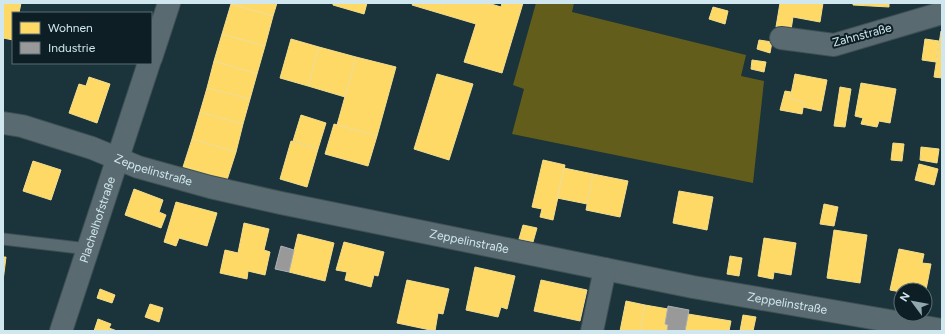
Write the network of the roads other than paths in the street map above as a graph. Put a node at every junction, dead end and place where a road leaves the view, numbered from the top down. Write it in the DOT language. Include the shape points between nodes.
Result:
graph roads {
  1 [pos="169,3"];
  2 [pos="942,13"];
  3 [pos="781,38"];
  4 [pos="152,55"];
  5 [pos="149,64"];
  6 [pos="3,123"];
  7 [pos="118,159"];
  8 [pos="3,239"];
  9 [pos="88,250"];
  10 [pos="605,269"];
  11 [pos="942,330"];
  12 [pos="61,331"];
  13 [pos="592,331"];
  1 -- 4 [label="street"];
  2 -- 3 [label="street, Zahnstraße" via="834,45"];
  5 -- 7 [label="street, Plachelhofstraße"];
  6 -- 7 [label="street, Zeppelinstraße" via="22,126"];
  7 -- 9 [label="street, Plachelhofstraße"];
  7 -- 10 [label="street, Zeppelinstraße" via="138,167 224,190"];
  8 -- 9 [label="lane"];
  9 -- 12 [label="street, Plachelhofstraße"];
  10 -- 11 [label="street, Zeppelinstraße" via="693,287"];
  10 -- 13 [label="street"];
}
